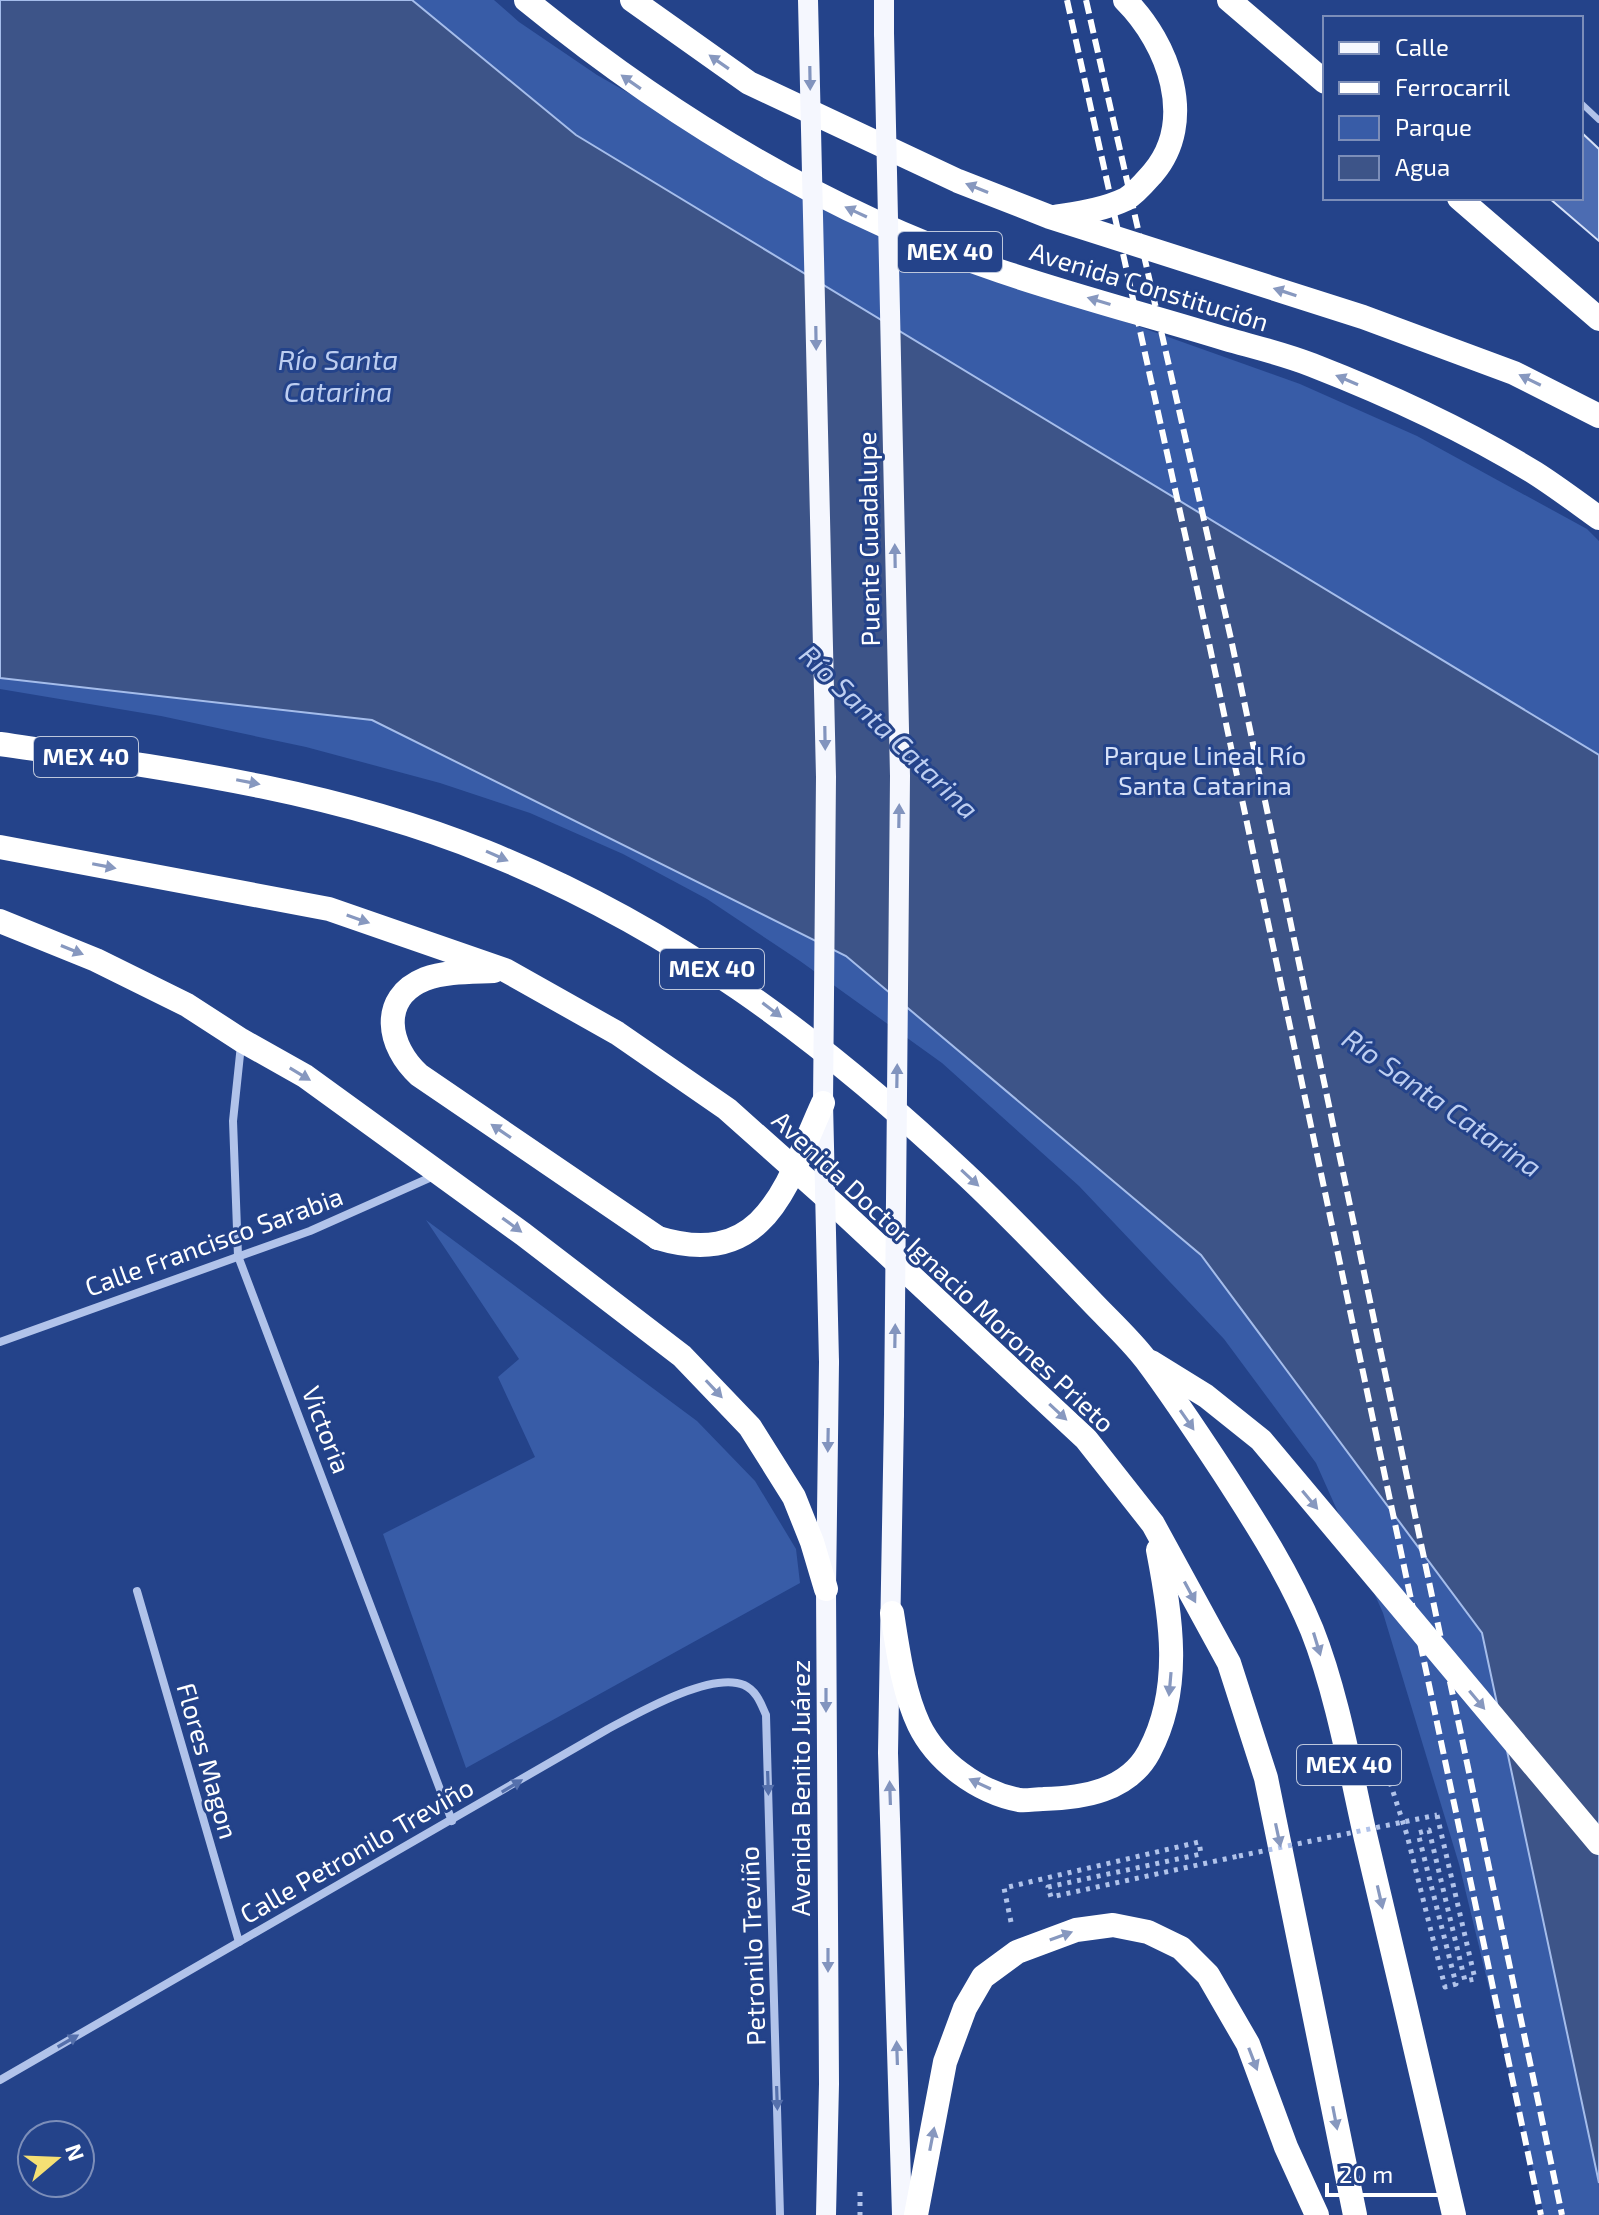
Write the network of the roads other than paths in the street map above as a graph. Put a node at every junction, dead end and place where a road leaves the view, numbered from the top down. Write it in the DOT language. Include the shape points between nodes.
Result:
graph roads {
  1 [pos="526,0"];
  2 [pos="632,0"];
  3 [pos="808,0"];
  4 [pos="884,0"];
  5 [pos="1125,0"];
  6 [pos="1237,2"];
  7 [pos="1323,80"];
  8 [pos="1583,105"];
  9 [pos="1599,120"];
  10 [pos="1461,200"];
  11 [pos="1050,217"];
  12 [pos="1599,319"];
  13 [pos="1599,416"];
  14 [pos="1599,518"];
  15 [pos="0,744"];
  16 [pos="0,847"];
  17 [pos="0,921"];
  18 [pos="505,970"];
  19 [pos="241,1040"];
  20 [pos="823,1103"];
  21 [pos="439,1173"];
  22 [pos="238,1256"];
  23 [pos="0,1342"];
  24 [pos="1143,1356"];
  25 [pos="829,1362"];
  26 [pos="1153,1524"];
  27 [pos="826,1589"];
  28 [pos="137,1591"];
  29 [pos="892,1613"];
  30 [pos="744,1685"];
  31 [pos="452,1821"];
  32 [pos="1599,1843"];
  33 [pos="239,1942"];
  34 [pos="0,2080"];
  35 [pos="780,2215"];
  36 [pos="826,2215"];
  37 [pos="902,2215"];
  38 [pos="916,2215"];
  39 [pos="1317,2215"];
  40 [pos="1355,2215"];
  41 [pos="1454,2215"];
  14 -- 1 [label="highway, Avenida Constitución / MEX 40, one-way" via="1535,473 1419,410 1310,364 1000,271 822,196 661,103"];
  11 -- 2 [label="highway, Avenida Constitución / MEX 40, one-way" via="958,181 749,83"];
  3 -- 20 [label="main road, Puente Guadalupe, one-way, bridge" via="826,777"];
  29 -- 4 [label="main road, Puente Guadalupe / MEX 40, one-way, bridge" via="900,776"];
  5 -- 11 [label="highway" via="1165,62 1175,94 1171,146 1129,198 1101,209"];
  6 -- 7 [label="highway"];
  8 -- 9 [label="lane"];
  10 -- 12 [label="highway"];
  13 -- 11 [label="highway, Avenida Constitución / MEX 40, one-way" via="1514,373 1363,317"];
  15 -- 24 [label="highway, MEX 40, one-way" via="252,782 331,801 486,851 629,919 759,1000 905,1118 1016,1221"];
  16 -- 18 [label="highway, Avenida Doctor Ignacio Morones Prieto / MEX 40, one-way" via="329,909"];
  17 -- 19 [label="highway, one-way" via="96,960 187,1005"];
  20 -- 18 [label="highway, one-way, bridge" via="781,1195 745,1234 709,1247 658,1238 419,1075 397,1049 393,1015 411,987 440,975"];
  18 -- 26 [label="highway, Avenida Doctor Ignacio Morones Prieto / MEX 40, one-way" via="617,1033 727,1109 1086,1439"];
  19 -- 21 [label="highway, one-way" via="305,1076"];
  19 -- 22 [label="street, Victoria" via="233,1121"];
  20 -- 25 [label="main road, Puente Guadalupe, bridge"];
  21 -- 22 [label="street, Calle Francisco Sarabia" via="310,1231"];
  21 -- 27 [label="highway, one-way" via="682,1356 750,1427 794,1497"];
  22 -- 23 [label="street, Calle Francisco Sarabia"];
  22 -- 31 [label="street, Victoria"];
  24 -- 32 [label="highway, one-way" via="1261,1440"];
  24 -- 41 [label="highway, MEX 40, one-way" via="1271,1547 1313,1632"];
  25 -- 27 [label="main road, Avenida Benito Juárez, one-way"];
  26 -- 29 [label="highway, one-way" via="1169,1606 1168,1703 1147,1755 1128,1778 1083,1796 1020,1800 962,1776 919,1725"];
  26 -- 40 [label="highway, Avenida Doctor Ignacio Morones Prieto / MEX 40, one-way" via="1229,1663 1266,1778"];
  27 -- 36 [label="main road, Avenida Benito Juárez, one-way"];
  28 -- 33 [label="street, Flores Magon"];
  37 -- 29 [label="main road, MEX 40, one-way" via="888,1753"];
  31 -- 30 [label="street, Calle Petronilo Treviño, one-way" via="683,1691"];
  30 -- 35 [label="street, Petronilo Treviño, one-way" via="759,1698 766,1715"];
  31 -- 33 [label="street, Calle Petronilo Treviño"];
  34 -- 33 [label="street, Calle Petronilo Treviño, one-way"];
  38 -- 39 [label="highway, one-way" via="945,2062 983,1977 1017,1952 1076,1930 1113,1925 1148,1932 1181,1948 1208,1975 1248,2044"];
}
